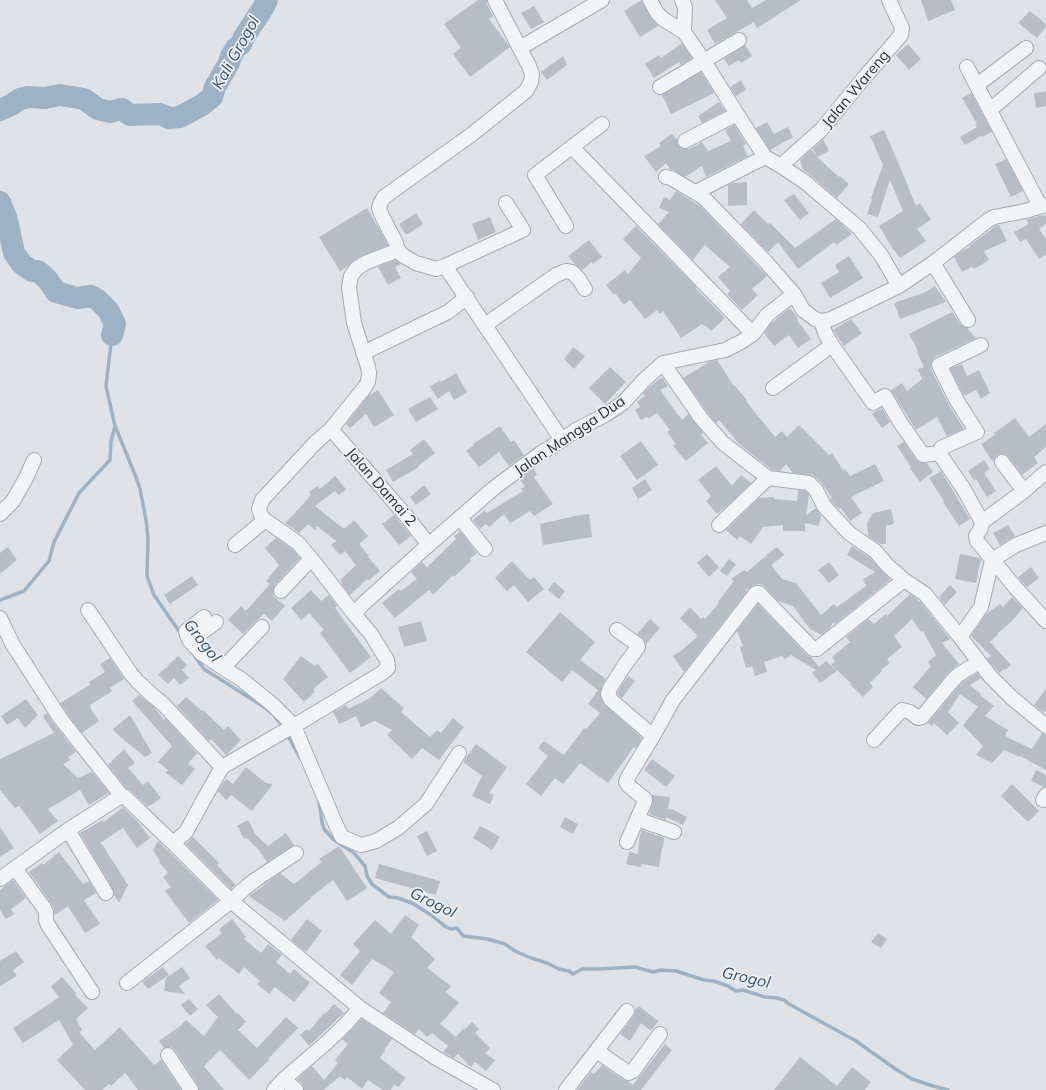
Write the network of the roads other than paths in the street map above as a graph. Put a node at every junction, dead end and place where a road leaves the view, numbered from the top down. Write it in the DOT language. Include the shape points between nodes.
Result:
graph roads {
  1 [pos="495,0"];
  2 [pos="602,0"];
  3 [pos="650,0"];
  4 [pos="682,0"];
  5 [pos="889,0"];
  6 [pos="684,32"];
  7 [pos="740,40"];
  8 [pos="520,48"];
  9 [pos="1026,48"];
  10 [pos="704,61"];
  11 [pos="967,67"];
  12 [pos="1039,68"];
  13 [pos="977,85"];
  14 [pos="660,86"];
  15 [pos="990,110"];
  16 [pos="737,114"];
  17 [pos="602,124"];
  18 [pos="685,141"];
  19 [pos="572,147"];
  20 [pos="765,157"];
  21 [pos="781,166"];
  22 [pos="666,177"];
  23 [pos="696,192"];
  24 [pos="506,203"];
  25 [pos="1043,205"];
  26 [pos="566,226"];
  27 [pos="397,248"];
  28 [pos="934,263"];
  29 [pos="445,266"];
  30 [pos="899,286"];
  31 [pos="585,289"];
  32 [pos="794,294"];
  33 [pos="467,298"];
  34 [pos="968,320"];
  35 [pos="821,321"];
  36 [pos="485,325"];
  37 [pos="752,334"];
  38 [pos="832,345"];
  39 [pos="981,345"];
  40 [pos="363,353"];
  41 [pos="663,363"];
  42 [pos="773,388"];
  43 [pos="331,429"];
  44 [pos="562,440"];
  45 [pos="939,453"];
  46 [pos="34,460"];
  47 [pos="1002,462"];
  48 [pos="1046,472"];
  49 [pos="768,478"];
  50 [pos="1024,491"];
  51 [pos="0,514"];
  52 [pos="460,518"];
  53 [pos="265,520"];
  54 [pos="982,522"];
  55 [pos="719,525"];
  56 [pos="1046,533"];
  57 [pos="235,545"];
  58 [pos="429,545"];
  59 [pos="486,549"];
  60 [pos="992,560"];
  61 [pos="315,563"];
  62 [pos="904,580"];
  63 [pos="281,590"];
  64 [pos="88,610"];
  65 [pos="354,614"];
  66 [pos="0,618"];
  67 [pos="210,620"];
  68 [pos="1046,621"];
  69 [pos="262,627"];
  70 [pos="617,630"];
  71 [pos="960,637"];
  72 [pos="979,662"];
  73 [pos="223,668"];
  74 [pos="1046,726"];
  75 [pos="287,730"];
  76 [pos="653,736"];
  77 [pos="874,740"];
  78 [pos="459,753"];
  79 [pos="222,767"];
  80 [pos="122,796"];
  81 [pos="637,819"];
  82 [pos="68,830"];
  83 [pos="674,832"];
  84 [pos="627,842"];
  85 [pos="173,843"];
  86 [pos="296,854"];
  87 [pos="15,868"];
  88 [pos="0,879"];
  89 [pos="106,893"];
  90 [pos="231,901"];
  91 [pos="127,983"];
  92 [pos="92,992"];
  93 [pos="360,1008"];
  94 [pos="627,1011"];
  95 [pos="660,1034"];
  96 [pos="597,1051"];
  97 [pos="168,1055"];
  98 [pos="284,1079"];
  99 [pos="191,1090"];
  100 [pos="274,1090"];
  101 [pos="296,1090"];
  102 [pos="493,1090"];
  103 [pos="566,1090"];
  1 -- 8 [label="street"];
  2 -- 8 [label="street"];
  3 -- 6 [label="street" via="663,19"];
  4 -- 6 [label="street" via="685,7"];
  5 -- 21 [label="street, Jalan Wareng" via="902,28 901,35 822,130"];
  6 -- 10 [label="street"];
  7 -- 10 [label="street"];
  8 -- 27 [label="street" via="532,74 526,91 384,197 379,208"];
  9 -- 13 [label="street"];
  10 -- 14 [label="street"];
  10 -- 16 [label="street"];
  11 -- 13 [label="street"];
  12 -- 15 [label="street"];
  13 -- 15 [label="street"];
  15 -- 25 [label="street"];
  16 -- 18 [label="street"];
  16 -- 20 [label="street"];
  17 -- 19 [label="street"];
  19 -- 26 [label="street" via="535,175"];
  19 -- 37 [label="street"];
  20 -- 21 [label="street"];
  20 -- 23 [label="street"];
  21 -- 30 [label="street" via="805,182 859,228 881,254"];
  22 -- 23 [label="street"];
  23 -- 32 [label="street"];
  24 -- 29 [label="street" via="523,230"];
  25 -- 28 [label="street" via="994,217"];
  27 -- 29 [label="street" via="402,255 416,263 436,269"];
  27 -- 40 [label="street" via="396,251 357,268 351,276 349,287 354,324"];
  28 -- 30 [label="street"];
  28 -- 34 [label="street"];
  29 -- 33 [label="street"];
  30 -- 35 [label="street" via="831,319"];
  31 -- 36 [label="street" via="572,272 556,275"];
  32 -- 35 [label="street" via="803,310"];
  32 -- 37 [label="street, Jalan Mangga Dua" via="767,315"];
  33 -- 36 [label="street"];
  33 -- 40 [label="street" via="448,312"];
  35 -- 38 [label="street"];
  36 -- 44 [label="street"];
  37 -- 41 [label="street, Jalan Mangga Dua" via="725,350"];
  38 -- 42 [label="street"];
  38 -- 45 [label="street" via="873,403 885,396 923,455"];
  39 -- 45 [label="street" via="939,365 957,401 977,432 941,448"];
  40 -- 43 [label="street" via="368,367 368,382"];
  41 -- 44 [label="street, Jalan Mangga Dua" via="623,403"];
  41 -- 49 [label="street" via="700,418 723,443"];
  43 -- 53 [label="street" via="262,500 259,509"];
  43 -- 58 [label="street, Jalan Damai 2"];
  44 -- 52 [label="street, Jalan Mangga Dua" via="494,488"];
  45 -- 54 [label="street"];
  46 -- 51 [label="street" via="13,501"];
  47 -- 50 [label="street"];
  48 -- 50 [label="street"];
  49 -- 55 [label="street"];
  49 -- 62 [label="street" via="810,483 824,506 849,533 875,551"];
  50 -- 54 [label="street"];
  52 -- 58 [label="street, Jalan Mangga Dua"];
  52 -- 59 [label="street"];
  53 -- 57 [label="street"];
  53 -- 61 [label="street" via="298,543"];
  54 -- 60 [label="street" via="976,539"];
  56 -- 60 [label="street" via="1016,545"];
  58 -- 65 [label="street, Jalan Mangga Dua"];
  60 -- 68 [label="street"];
  60 -- 71 [label="street" via="981,607"];
  61 -- 63 [label="street"];
  61 -- 65 [label="street"];
  62 -- 71 [label="street" via="925,594"];
  62 -- 76 [label="street" via="817,649 813,649 759,593 756,593 673,700"];
  64 -- 79 [label="street" via="134,678 163,704"];
  65 -- 75 [label="street" via="371,634 387,660 388,668"];
  66 -- 80 [label="street" via="12,645 60,718"];
  67 -- 73 [label="street" via="190,641 201,653"];
  69 -- 73 [label="street"];
  70 -- 76 [label="street" via="638,647 610,688 610,700"];
  71 -- 72 [label="street"];
  72 -- 74 [label="street" via="1012,698"];
  72 -- 77 [label="street" via="958,675 922,717 918,718 902,710"];
  73 -- 75 [label="street" via="273,705"];
  75 -- 78 [label="street" via="342,837 361,845 376,841 398,828 426,804"];
  75 -- 79 [label="street"];
  76 -- 81 [label="street" via="626,782 645,799"];
  79 -- 85 [label="street" via="186,832"];
  80 -- 82 [label="street"];
  80 -- 85 [label="street"];
  81 -- 83 [label="street"];
  81 -- 84 [label="street"];
  82 -- 87 [label="street"];
  82 -- 89 [label="street"];
  85 -- 90 [label="street"];
  86 -- 90 [label="street" via="255,880"];
  87 -- 88 [label="street"];
  87 -- 92 [label="street" via="44,908 48,925"];
  90 -- 91 [label="street"];
  90 -- 93 [label="street"];
  93 -- 98 [label="street" via="326,1043"];
  93 -- 102 [label="street" via="436,1058"];
  94 -- 96 [label="street"];
  95 -- 96 [label="street" via="633,1071 628,1073"];
  96 -- 103 [label="street"];
  97 -- 99 [label="street"];
  98 -- 100 [label="street"];
  98 -- 101 [label="street"];
}
